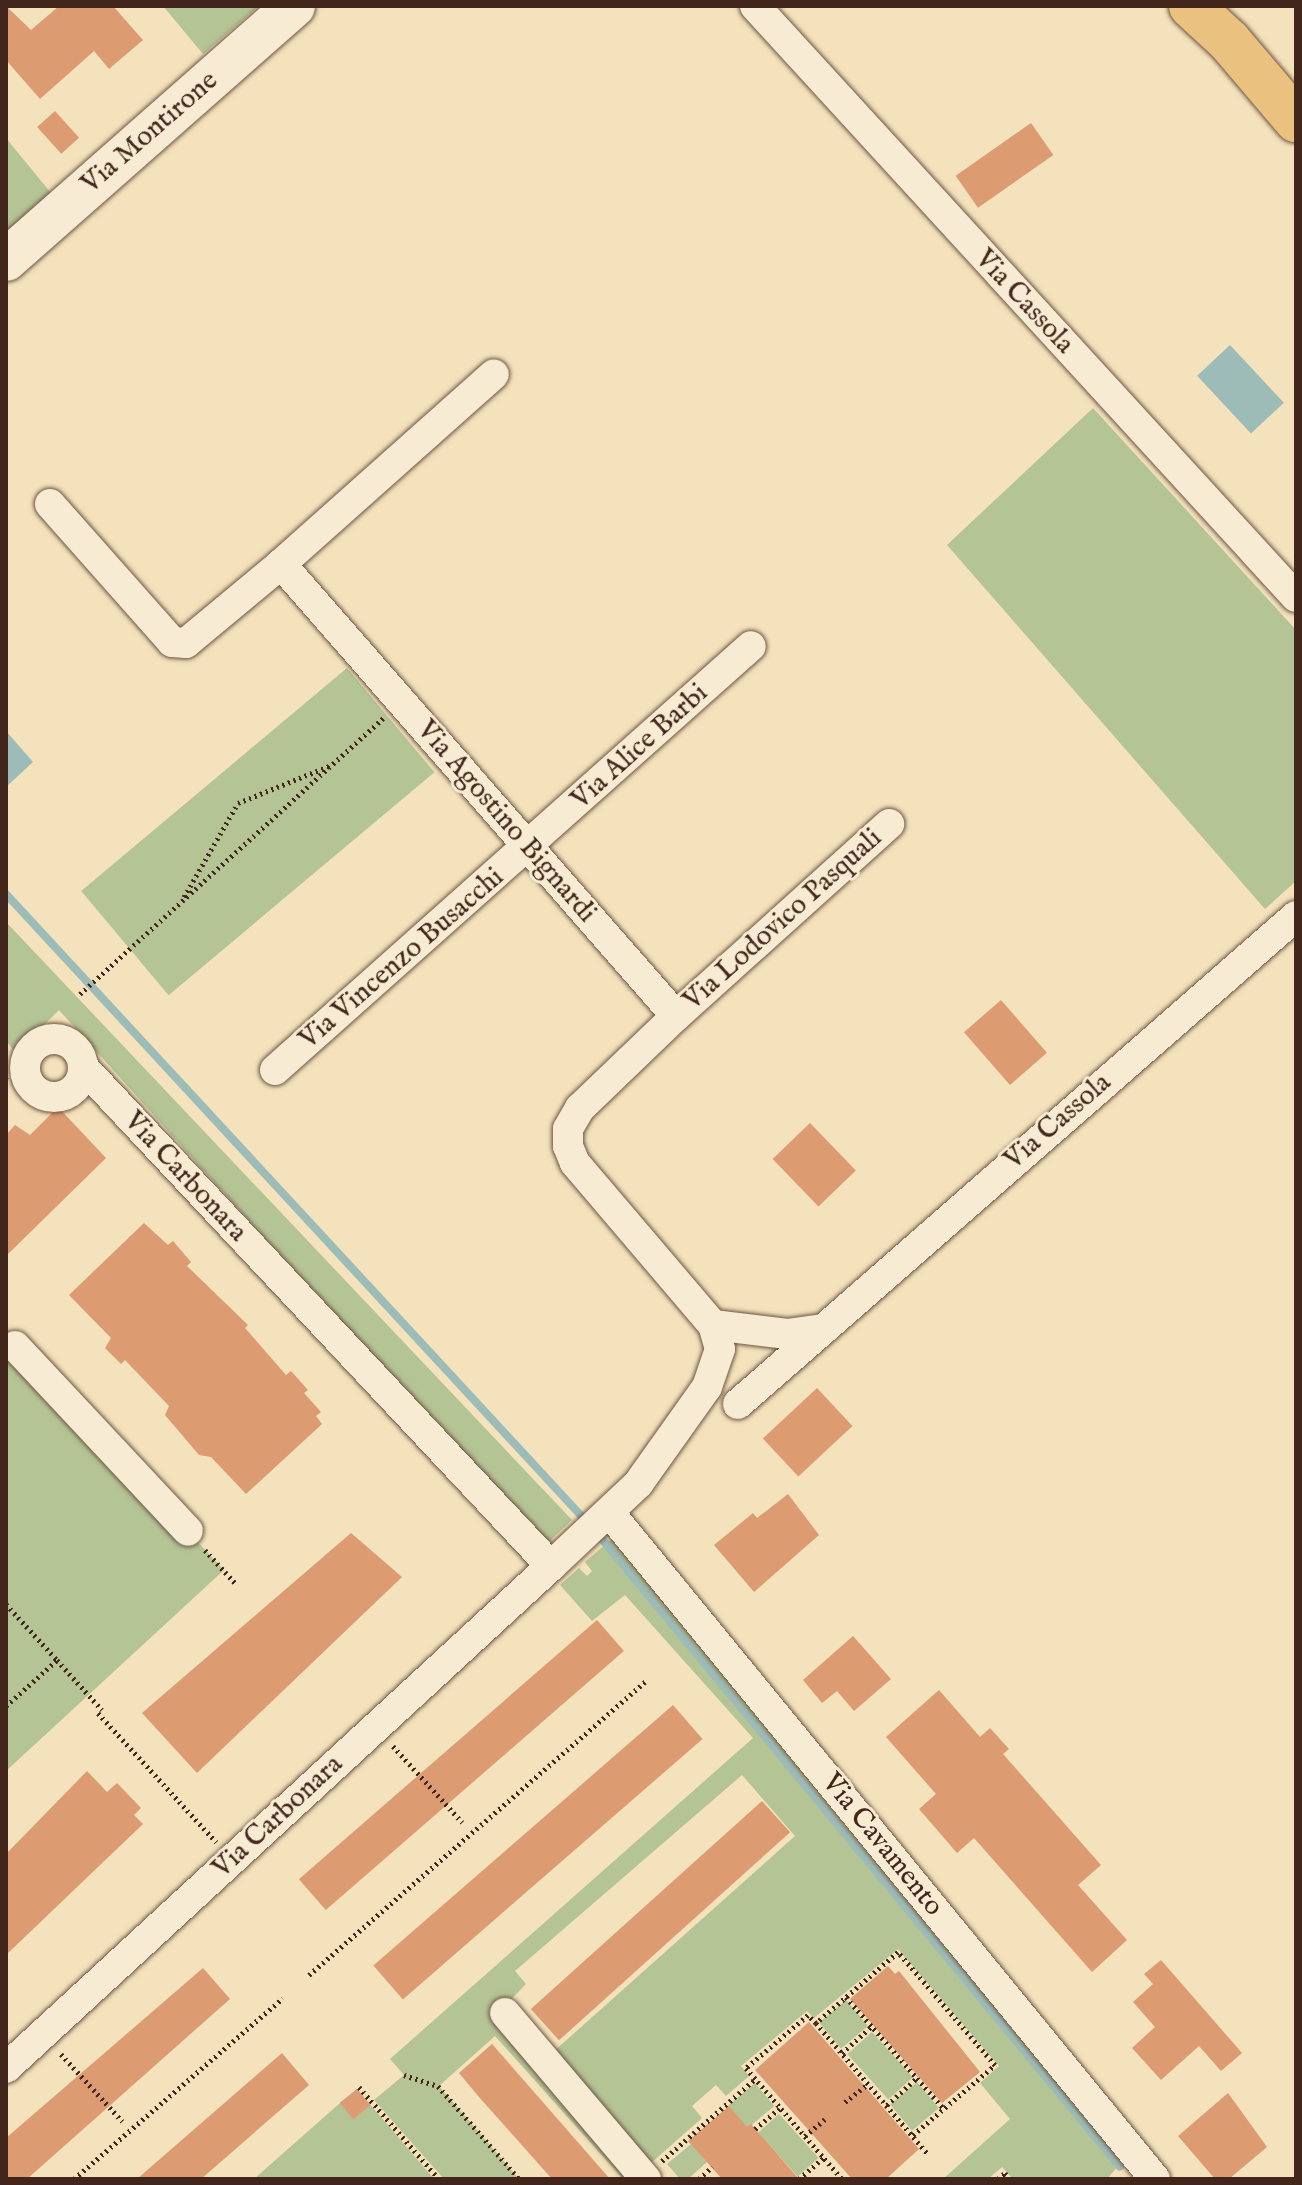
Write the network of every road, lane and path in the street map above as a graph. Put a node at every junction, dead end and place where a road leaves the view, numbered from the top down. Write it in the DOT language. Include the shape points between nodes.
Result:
graph roads {
  1 [pos="294,6"];
  2 [pos="755,6"];
  3 [pos="1191,6"];
  4 [pos="1237,6"];
  5 [pos="1296,88"];
  6 [pos="1296,120"];
  7 [pos="6,260"];
  8 [pos="494,374"];
  9 [pos="50,504"];
  10 [pos="281,564"];
  11 [pos="1296,597"];
  12 [pos="751,646"];
  13 [pos="402,702"];
  14 [pos="333,764"];
  15 [pos="889,824"];
  16 [pos="529,848"];
  17 [pos="181,901"];
  18 [pos="1296,916"];
  19 [pos="81,993"];
  20 [pos="676,1016"];
  21 [pos="83,1067"];
  22 [pos="275,1070"];
  23 [pos="15,1074"];
  24 [pos="713,1325"];
  25 [pos="821,1329"];
  26 [pos="9,1345"];
  27 [pos="738,1404"];
  28 [pos="609,1512"];
  29 [pos="188,1531"];
  30 [pos="551,1566"];
  31 [pos="237,1585"];
  32 [pos="6,1604"];
  33 [pos="57,1660"];
  34 [pos="646,1681"];
  35 [pos="6,1706"];
  36 [pos="387,1739"];
  37 [pos="462,1822"];
  38 [pos="232,1859"];
  39 [pos="309,1975"];
  40 [pos="846,1997"];
  41 [pos="283,1998"];
  42 [pos="505,2013"];
  43 [pos="816,2023"];
  44 [pos="872,2026"];
  45 [pos="54,2047"];
  46 [pos="842,2053"];
  47 [pos="6,2068"];
  48 [pos="404,2075"];
  49 [pos="918,2077"];
  50 [pos="756,2078"];
  51 [pos="868,2084"];
  52 [pos="359,2087"];
  53 [pos="845,2102"];
  54 [pos="887,2105"];
  55 [pos="780,2108"];
  56 [pos="944,2109"];
  57 [pos="825,2119"];
  58 [pos="122,2121"];
  59 [pos="755,2129"];
  60 [pos="913,2135"];
  61 [pos="805,2136"];
  62 [pos="928,2154"];
  63 [pos="824,2157"];
  64 [pos="712,2167"];
  65 [pos="655,2175"];
  66 [pos="74,2179"];
  67 [pos="439,2179"];
  68 [pos="519,2179"];
  69 [pos="699,2179"];
  70 [pos="799,2179"];
  71 [pos="842,2179"];
  72 [pos="998,2179"];
  73 [pos="1010,2179"];
  74 [pos="1155,2179"];
  1 -- 7 [label="street, Via Montirone"];
  2 -- 11 [label="street, Via Cassola"];
  3 -- 6 [label="main road" via="1229,41"];
  4 -- 5 [label="main road"];
  8 -- 10 [label="street"];
  9 -- 10 [label="street" via="172,642 186,643"];
  10 -- 13 [label="street, Via Agostino Bignardi"];
  12 -- 16 [label="street, Via Alice Barbi"];
  13 -- 14 [label="path"];
  13 -- 16 [label="street, Via Agostino Bignardi"];
  14 -- 17 [label="path"];
  14 -- 17 [label="path" via="238,803"];
  15 -- 20 [label="street, Via Lodovico Pasquali"];
  16 -- 20 [label="street, Via Agostino Bignardi"];
  16 -- 22 [label="street, Via Vincenzo Busacchi"];
  17 -- 19 [label="path"];
  18 -- 25 [label="street, Via Cassola"];
  20 -- 24 [label="street" via="580,1108 568,1129 568,1146 575,1163"];
  21 -- 23 [label="street, Via Carbonara" via="80,1081 56,1098"];
  21 -- 23 [label="street, Via Carbonara" via="79,1052 67,1041 51,1039 36,1044"];
  21 -- 30 [label="street, Via Carbonara"];
  24 -- 25 [label="street" via="787,1334"];
  24 -- 28 [label="street" via="720,1349 707,1387 638,1484"];
  25 -- 27 [label="street, Via Cassola"];
  26 -- 29 [label="street"];
  28 -- 30 [label="street, Via Carbonara"];
  28 -- 74 [label="street, Via Cavamento"];
  29 -- 31 [label="path"];
  30 -- 38 [label="street, Via Carbonara"];
  32 -- 33 [label="path"];
  33 -- 35 [label="path"];
  33 -- 38 [label="path"];
  34 -- 39 [label="path"];
  36 -- 37 [label="path"];
  38 -- 47 [label="street, Via Carbonara"];
  40 -- 43 [label="path"];
  40 -- 44 [label="path"];
  40 -- 56 [label="path" via="898,1952 995,2065"];
  41 -- 66 [label="path"];
  42 -- 65 [label="street"];
  43 -- 46 [label="path"];
  43 -- 50 [label="path" via="808,2015 746,2068"];
  44 -- 46 [label="path"];
  44 -- 49 [label="path"];
  45 -- 58 [label="path"];
  46 -- 51 [label="path"];
  48 -- 68 [label="path" via="438,2086"];
  49 -- 54 [label="path"];
  49 -- 56 [label="path"];
  50 -- 55 [label="path"];
  50 -- 65 [label="path" via="658,2164"];
  51 -- 53 [label="path"];
  51 -- 54 [label="path"];
  52 -- 67 [label="path"];
  54 -- 60 [label="path"];
  55 -- 59 [label="path"];
  55 -- 61 [label="path"];
  56 -- 60 [label="path"];
  57 -- 61 [label="path"];
  60 -- 62 [label="path"];
  61 -- 63 [label="path"];
  63 -- 70 [label="path"];
  63 -- 71 [label="path"];
  64 -- 69 [label="path"];
  72 -- 73 [label="path" via="1005,2173"];
}
